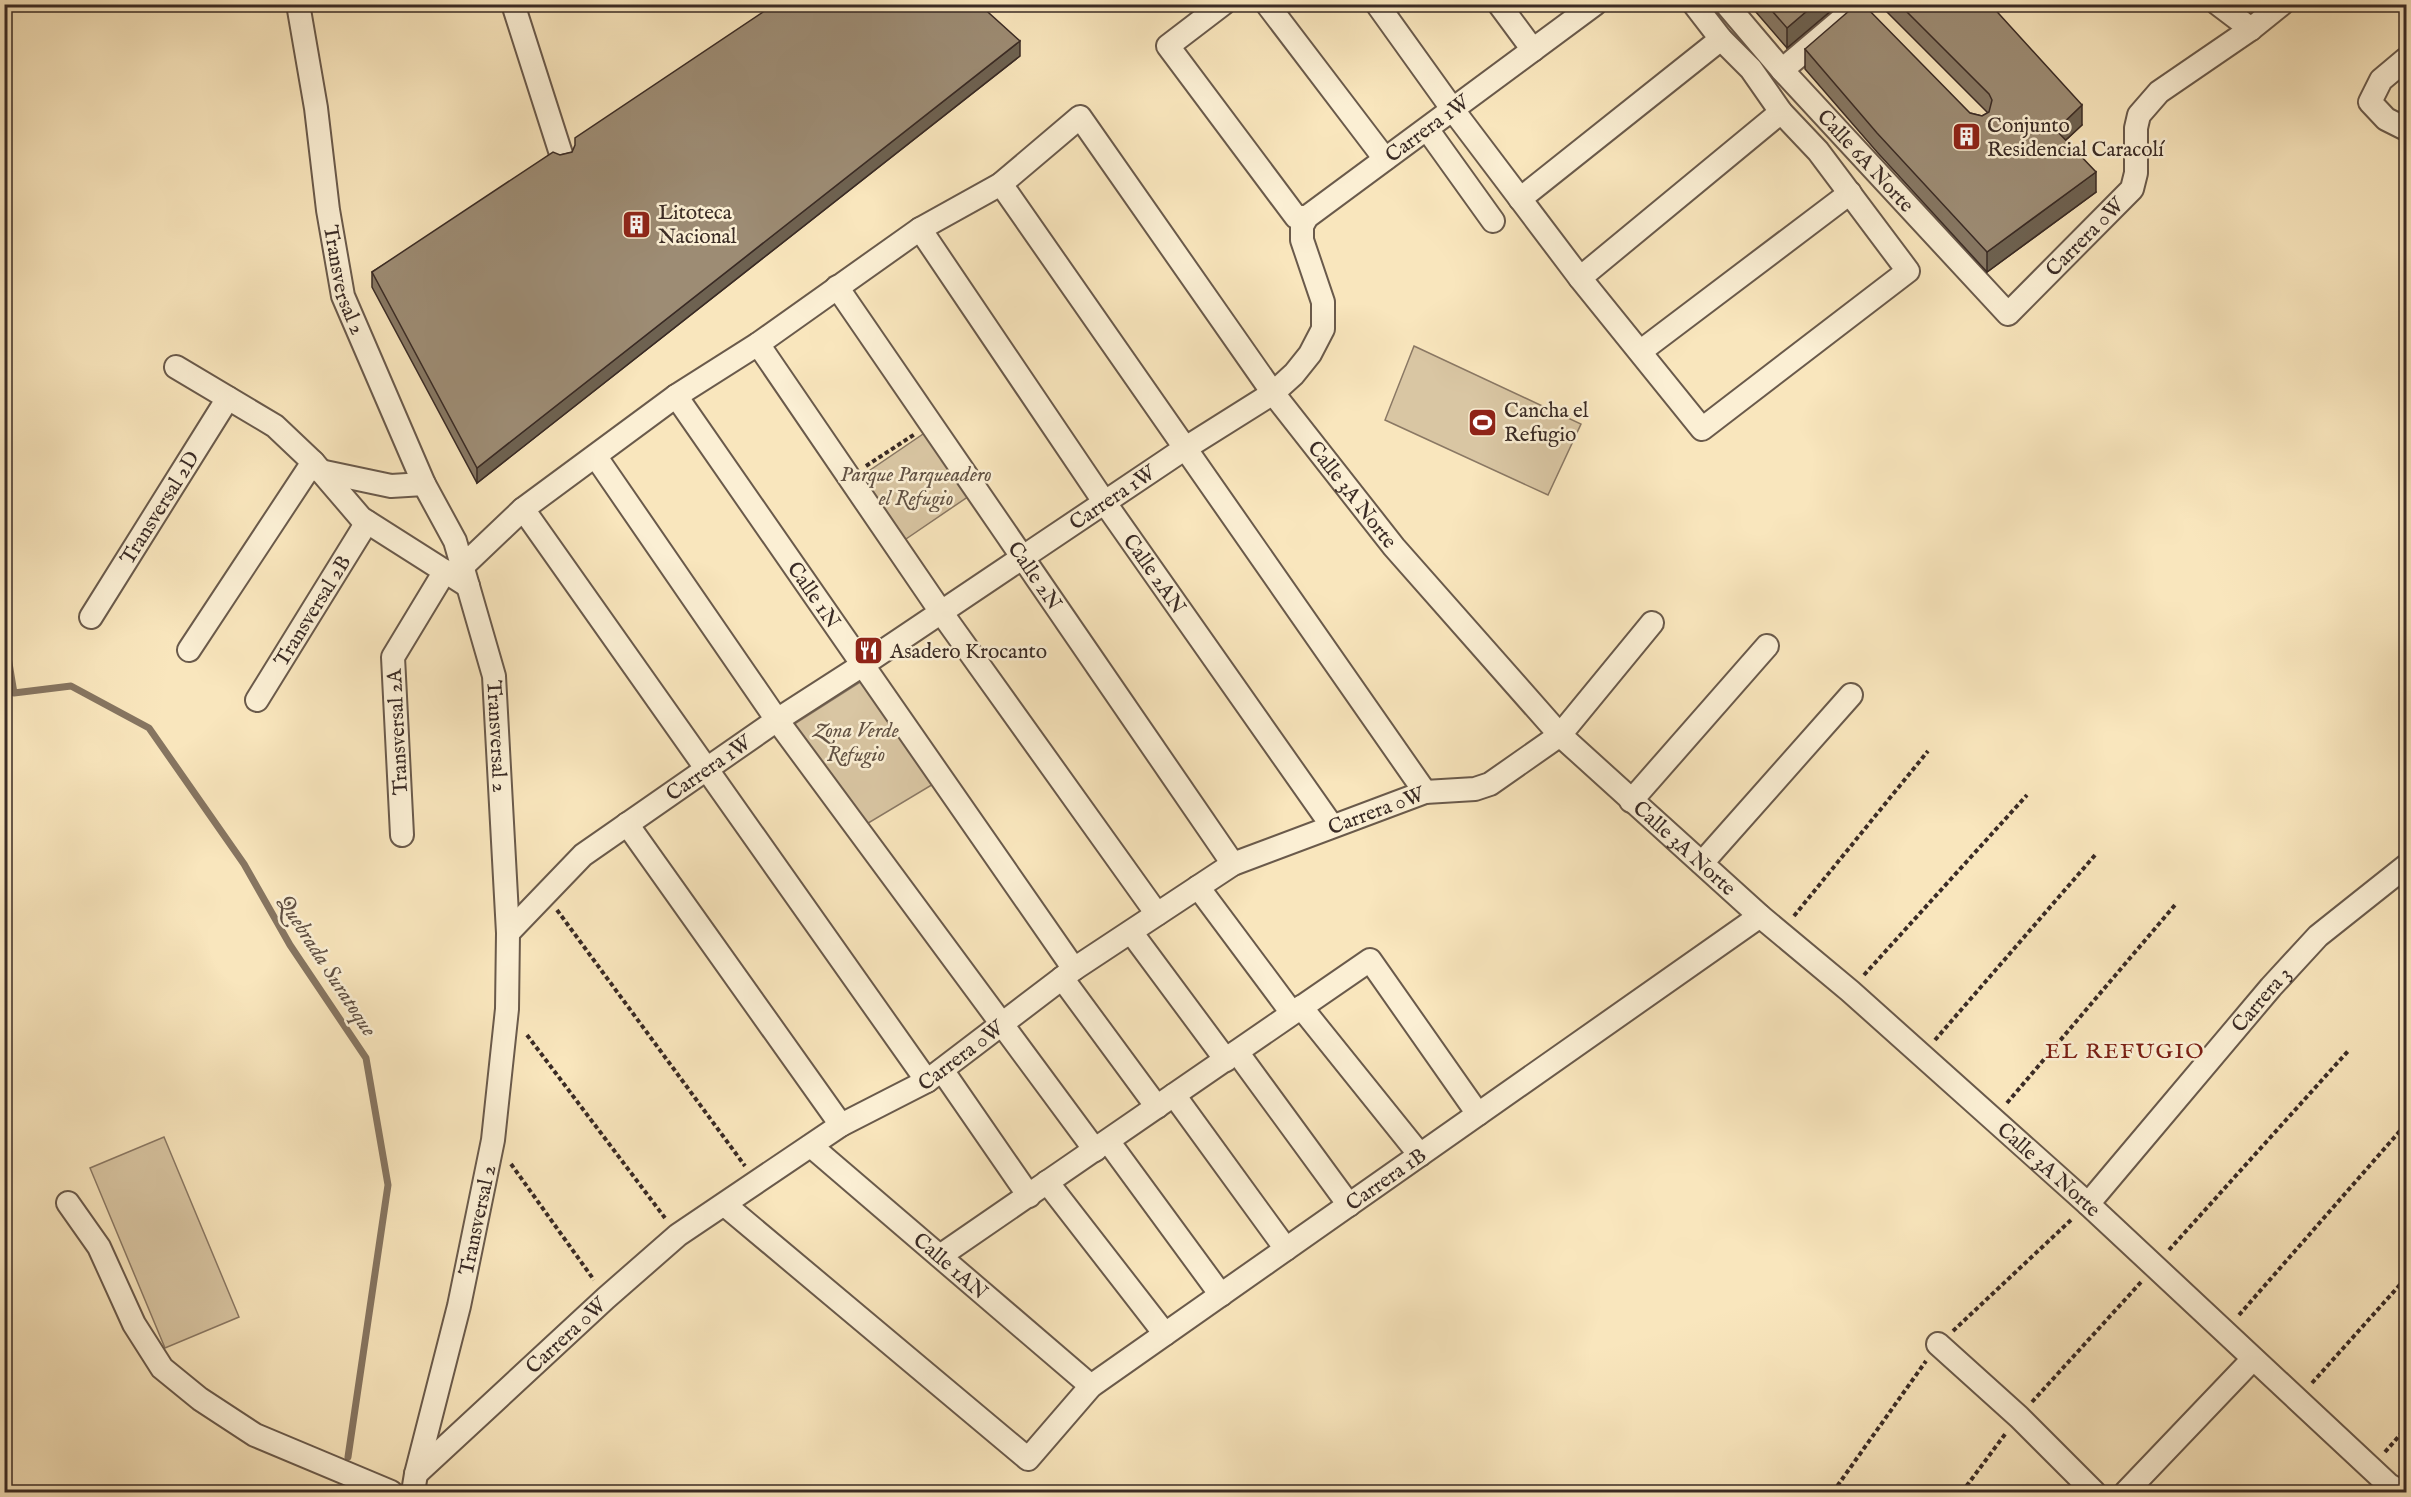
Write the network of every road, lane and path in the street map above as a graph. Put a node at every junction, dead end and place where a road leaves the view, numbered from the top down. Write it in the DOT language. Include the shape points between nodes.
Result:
graph roads {
  1 [pos="298,4"];
  2 [pos="513,4"];
  3 [pos="1223,4"];
  4 [pos="1267,4"];
  5 [pos="1377,4"];
  6 [pos="1499,4"];
  7 [pos="1595,4"];
  8 [pos="1694,4"];
  9 [pos="1726,4"];
  10 [pos="1861,4"];
  11 [pos="2218,4"];
  12 [pos="2282,4"];
  13 [pos="1879,21"];
  14 [pos="2251,29"];
  15 [pos="1721,39"];
  16 [pos="1533,51"];
  17 [pos="2406,59"];
  18 [pos="1782,70"];
  19 [pos="1453,110"];
  20 [pos="1781,112"];
  21 [pos="1080,117"];
  22 [pos="1427,129"];
  23 [pos="2406,129"];
  24 [pos="562,157"];
  25 [pos="1385,159"];
  26 [pos="1001,184"];
  27 [pos="1850,193"];
  28 [pos="1520,199"];
  29 [pos="1307,217"];
  30 [pos="1493,220"];
  31 [pos="920,229"];
  32 [pos="1580,278"];
  33 [pos="837,286"];
  34 [pos="2008,314"];
  35 [pos="758,344"];
  36 [pos="1641,351"];
  37 [pos="176,367"];
  38 [pos="1273,393"];
  39 [pos="676,396"];
  40 [pos="228,398"];
  41 [pos="930,424"];
  42 [pos="1184,449"];
  43 [pos="596,457"];
  44 [pos="316,466"];
  45 [pos="849,478"];
  46 [pos="424,484"];
  47 [pos="1105,503"];
  48 [pos="523,509"];
  49 [pos="367,522"];
  50 [pos="1021,558"];
  51 [pos="458,574"];
  52 [pos="941,612"];
  53 [pos="92,617"];
  54 [pos="1652,623"];
  55 [pos="1767,646"];
  56 [pos="189,650"];
  57 [pos="864,664"];
  58 [pos="1851,695"];
  59 [pos="257,700"];
  60 [pos="777,720"];
  61 [pos="1560,735"];
  62 [pos="1928,751"];
  63 [pos="707,768"];
  64 [pos="1425,792"];
  65 [pos="2027,795"];
  66 [pos="1631,801"];
  67 [pos="627,824"];
  68 [pos="1332,826"];
  69 [pos="402,835"];
  70 [pos="2096,854"];
  71 [pos="1702,863"];
  72 [pos="1233,864"];
  73 [pos="2406,866"];
  74 [pos="1198,887"];
  75 [pos="545,894"];
  76 [pos="2175,905"];
  77 [pos="1157,914"];
  78 [pos="1760,916"];
  79 [pos="1131,932"];
  80 [pos="508,933"];
  81 [pos="1781,933"];
  82 [pos="1068,973"];
  83 [pos="1850,991"];
  84 [pos="507,1008"];
  85 [pos="1297,1010"];
  86 [pos="1002,1025"];
  87 [pos="2349,1050"];
  88 [pos="1231,1056"];
  89 [pos="1920,1056"];
  90 [pos="935,1076"];
  91 [pos="1166,1101"];
  92 [pos="1478,1114"];
  93 [pos="1993,1120"];
  94 [pos="2406,1124"];
  95 [pos="841,1125"];
  96 [pos="494,1140"];
  97 [pos="1101,1145"];
  98 [pos="812,1146"];
  99 [pos="1420,1155"];
  100 [pos="1047,1182"];
  101 [pos="757,1183"];
  102 [pos="1029,1196"];
  103 [pos="68,1203"];
  104 [pos="725,1204"];
  105 [pos="2088,1204"];
  106 [pos="1349,1205"];
  107 [pos="678,1235"];
  108 [pos="1286,1249"];
  109 [pos="940,1256"];
  110 [pos="2155,1265"];
  111 [pos="2406,1278"];
  112 [pos="1221,1295"];
  113 [pos="606,1298"];
  114 [pos="2224,1331"];
  115 [pos="1165,1334"];
  116 [pos="1938,1344"];
  117 [pos="2253,1359"];
  118 [pos="1091,1386"];
  119 [pos="2298,1400"];
  120 [pos="2019,1417"];
  121 [pos="2406,1428"];
  122 [pos="2372,1467"];
  123 [pos="414,1484"];
  124 [pos="2394,1490"];
  125 [pos="391,1492"];
  126 [pos="1962,1492"];
  127 [pos="2094,1492"];
  128 [pos="2126,1492"];
  1 -- 46 [label="street, Transversal 2" via="343,296"];
  2 -- 24 [label="street"];
  3 -- 29 [label="street" via="1168,46 1296,217"];
  4 -- 25 [label="street"];
  5 -- 19 [label="street"];
  6 -- 16 [label="street"];
  7 -- 16 [label="street, Carrera 1W"];
  8 -- 15 [label="street"];
  9 -- 18 [label="street, Calle 6A Norte"];
  10 -- 13 [label="street"];
  10 -- 18 [label="street"];
  11 -- 14 [label="street"];
  12 -- 14 [label="street, Carrera 0W"];
  14 -- 34 [label="street, Carrera 0W" via="2159,92 2139,116 2132,189"];
  15 -- 20 [label="street" via="1751,69"];
  15 -- 28 [label="street"];
  16 -- 19 [label="street, Carrera 1W"];
  17 -- 23 [label="street" via="2381,80 2370,102 2386,119"];
  18 -- 34 [label="street, Calle 6A Norte"];
  19 -- 22 [label="street, Carrera 1W"];
  19 -- 28 [label="street"];
  20 -- 27 [label="street"];
  20 -- 32 [label="street"];
  21 -- 26 [label="street, Transversal 2A"];
  21 -- 38 [label="street, Calle 3A Norte"];
  22 -- 25 [label="street, Carrera 1W"];
  22 -- 30 [label="street"];
  25 -- 29 [label="street, Carrera 1W"];
  26 -- 31 [label="street, Transversal 2A"];
  26 -- 42 [label="street"];
  27 -- 36 [label="street"];
  27 -- 36 [label="street" via="1908,271 1702,429"];
  28 -- 32 [label="street"];
  29 -- 38 [label="street, Carrera 1W" via="1302,240 1323,302 1323,329 1310,354"];
  31 -- 33 [label="street, Transversal 2A"];
  31 -- 47 [label="street, Calle 2AN"];
  32 -- 36 [label="street"];
  33 -- 35 [label="street, Transversal 2A"];
  33 -- 41 [label="street, Calle 2N"];
  35 -- 39 [label="street, Transversal 2A"];
  35 -- 45 [label="street"];
  37 -- 40 [label="street"];
  38 -- 42 [label="street, Carrera 1W"];
  38 -- 61 [label="street, Calle 3A Norte" via="1394,547"];
  39 -- 43 [label="street, Transversal 2A"];
  39 -- 57 [label="street, Calle 1N"];
  40 -- 44 [label="street" via="275,426"];
  40 -- 53 [label="street, Transversal 2D"];
  41 -- 45 [label="path"];
  41 -- 50 [label="street, Calle 2N"];
  42 -- 47 [label="street, Carrera 1W"];
  42 -- 64 [label="street"];
  43 -- 48 [label="street, Transversal 2A"];
  43 -- 60 [label="street"];
  44 -- 46 [label="street" via="391,486"];
  44 -- 49 [label="street"];
  44 -- 56 [label="street"];
  45 -- 52 [label="street"];
  46 -- 51 [label="street, Transversal 2" via="455,541"];
  47 -- 50 [label="street, Carrera 1W"];
  47 -- 68 [label="street, Calle 2AN"];
  48 -- 51 [label="street, Transversal 2A"];
  48 -- 63 [label="street"];
  49 -- 51 [label="street"];
  49 -- 59 [label="street, Transversal 2B"];
  50 -- 52 [label="street, Carrera 1W"];
  50 -- 72 [label="street, Calle 2N"];
  51 -- 69 [label="street, Transversal 2A" via="393,657"];
  51 -- 80 [label="street, Transversal 2" via="494,676"];
  52 -- 57 [label="street, Carrera 1W"];
  52 -- 77 [label="street"];
  54 -- 61 [label="street, Carrera 0W"];
  55 -- 66 [label="street"];
  57 -- 60 [label="street, Carrera 1W"];
  57 -- 82 [label="street, Calle 1N"];
  58 -- 71 [label="street"];
  60 -- 63 [label="street, Carrera 1W"];
  60 -- 86 [label="street"];
  61 -- 64 [label="street, Carrera 0W" via="1490,784 1475,789"];
  61 -- 66 [label="street, Calle 3A Norte"];
  62 -- 81 [label="path"];
  63 -- 67 [label="street, Carrera 1W"];
  63 -- 90 [label="street"];
  64 -- 68 [label="street, Carrera 0W"];
  65 -- 83 [label="path"];
  66 -- 71 [label="street, Calle 3A Norte"];
  67 -- 75 [label="street, Carrera 1W" via="582,855"];
  67 -- 95 [label="street"];
  68 -- 72 [label="street, Carrera 0W"];
  70 -- 89 [label="path"];
  71 -- 78 [label="street, Calle 3A Norte"];
  72 -- 74 [label="street, Carrera 0W"];
  73 -- 105 [label="street, Carrera 3" via="2318,936"];
  74 -- 77 [label="street, Carrera 0W"];
  74 -- 85 [label="street"];
  75 -- 80 [label="street, Carrera 1W"];
  75 -- 101 [label="path"];
  76 -- 93 [label="path"];
  77 -- 79 [label="street, Carrera 0W"];
  78 -- 81 [label="street, Calle 3A Norte"];
  78 -- 92 [label="street, Carrera 1B"];
  79 -- 82 [label="street, Carrera 0W"];
  79 -- 88 [label="street"];
  80 -- 84 [label="street, Transversal 2"];
  81 -- 83 [label="street, Calle 3A Norte"];
  82 -- 86 [label="street, Carrera 0W"];
  82 -- 91 [label="street, Calle 1N"];
  83 -- 89 [label="street, Calle 3A Norte"];
  84 -- 96 [label="street, Transversal 2"];
  84 -- 107 [label="path"];
  85 -- 88 [label="street"];
  85 -- 92 [label="street" via="1370,960"];
  85 -- 99 [label="street"];
  86 -- 90 [label="street, Carrera 0W"];
  86 -- 97 [label="street"];
  87 -- 110 [label="path"];
  88 -- 91 [label="street"];
  88 -- 106 [label="street"];
  89 -- 93 [label="street, Calle 3A Norte"];
  90 -- 95 [label="street, Carrera 0W"];
  90 -- 102 [label="street"];
  91 -- 97 [label="street"];
  91 -- 108 [label="street, Calle 1N"];
  92 -- 99 [label="street, Carrera 1B"];
  93 -- 105 [label="street, Calle 3A Norte"];
  94 -- 114 [label="path"];
  95 -- 98 [label="street, Carrera 0W"];
  96 -- 113 [label="path"];
  96 -- 123 [label="street, Transversal 2" via="459,1306"];
  97 -- 100 [label="street"];
  97 -- 112 [label="street"];
  98 -- 101 [label="street, Carrera 0W"];
  98 -- 109 [label="street, Calle 1AN"];
  99 -- 106 [label="street, Carrera 1B"];
  100 -- 102 [label="street"];
  100 -- 115 [label="street"];
  101 -- 104 [label="street, Carrera 0W"];
  102 -- 109 [label="street"];
  103 -- 125 [label="street" via="99,1247 134,1324 162,1368 255,1435"];
  104 -- 107 [label="street, Carrera 0W"];
  104 -- 118 [label="street, Carrera 1B" via="1028,1459"];
  105 -- 110 [label="street, Calle 3A Norte"];
  106 -- 108 [label="street, Carrera 1B"];
  107 -- 113 [label="street, Carrera 0W"];
  108 -- 112 [label="street, Carrera 1B"];
  109 -- 118 [label="street, Calle 1AN"];
  110 -- 114 [label="street, Calle 3A Norte"];
  110 -- 120 [label="path"];
  111 -- 119 [label="path"];
  112 -- 115 [label="street, Carrera 1B"];
  113 -- 123 [label="street, Carrera 0W"];
  114 -- 117 [label="street, Calle 3A Norte"];
  115 -- 118 [label="street, Carrera 1B"];
  116 -- 120 [label="street"];
  117 -- 119 [label="street, Calle 3A Norte"];
  117 -- 128 [label="street"];
  119 -- 122 [label="street, Calle 3A Norte"];
  120 -- 126 [label="path"];
  120 -- 127 [label="street"];
  121 -- 122 [label="path"];
  122 -- 124 [label="street, Calle 3A Norte"];
}
